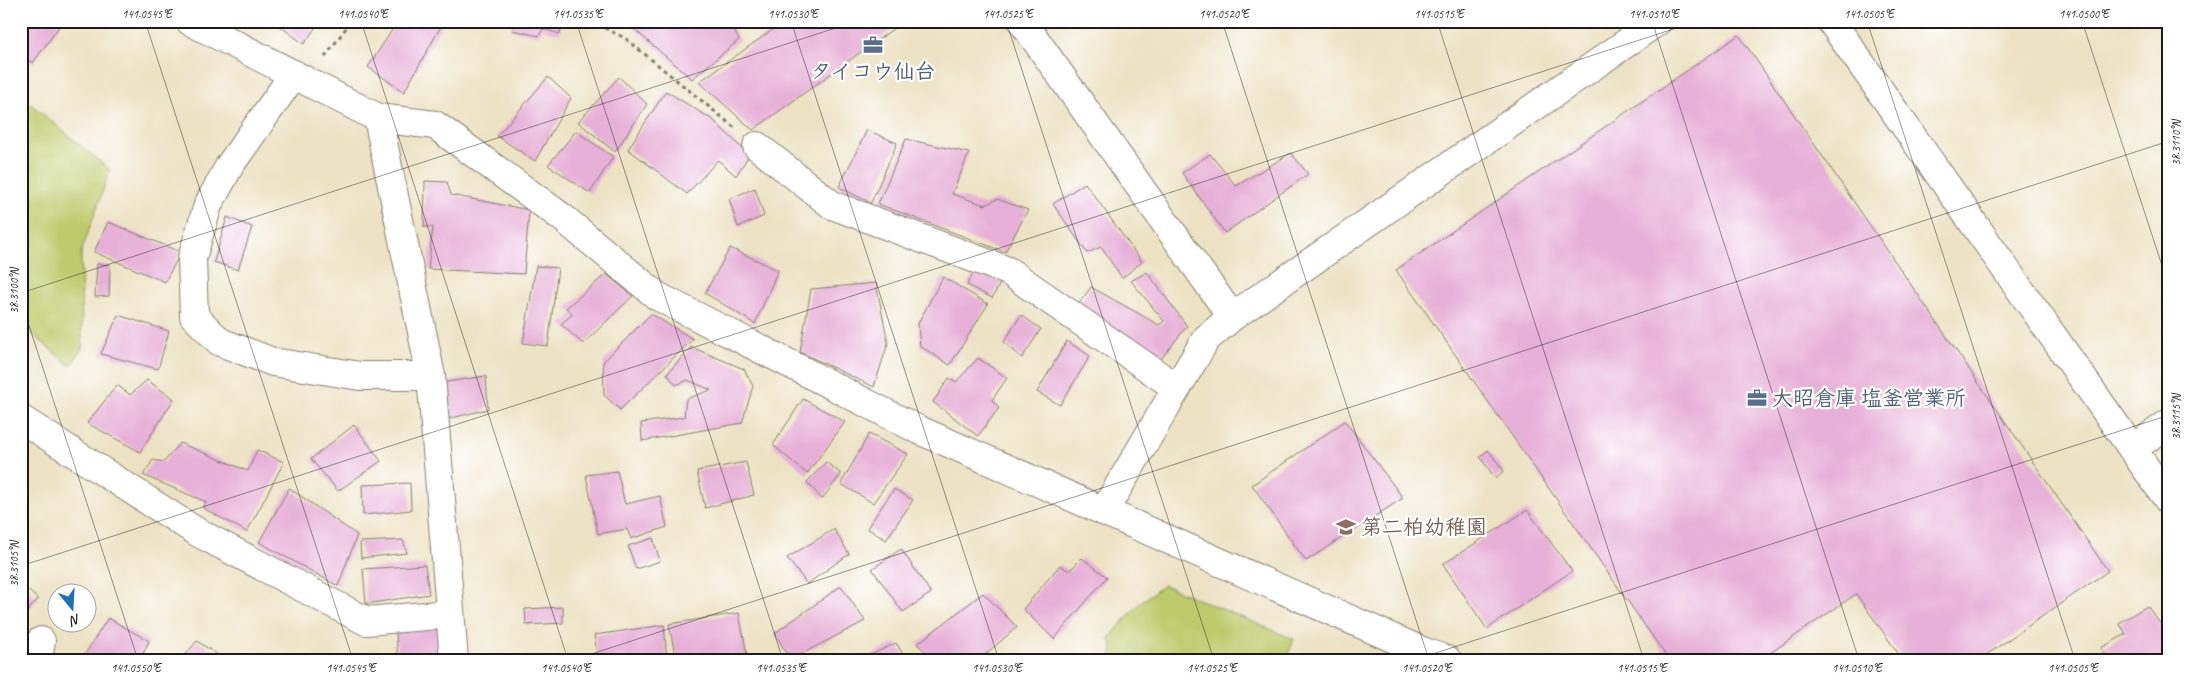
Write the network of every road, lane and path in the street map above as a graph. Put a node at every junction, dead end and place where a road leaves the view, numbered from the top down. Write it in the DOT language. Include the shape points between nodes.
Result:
graph roads {
  1 [pos="190,21"];
  2 [pos="351,21"];
  3 [pos="590,21"];
  4 [pos="1022,21"];
  5 [pos="1658,21"];
  6 [pos="1831,21"];
  7 [pos="300,78"];
  8 [pos="378,118"];
  9 [pos="757,146"];
  10 [pos="1232,317"];
  11 [pos="431,376"];
  12 [pos="1177,388"];
  13 [pos="21,419"];
  14 [pos="2169,423"];
  15 [pos="2132,449"];
  16 [pos="2169,501"];
  17 [pos="1104,511"];
  18 [pos="450,614"];
  19 [pos="1422,656"];
  20 [pos="454,660"];
  21 [pos="1447,660"];
  1 -- 7 [label="street"];
  2 -- 7 [label="path"];
  3 -- 9 [label="path" via="625,38"];
  4 -- 10 [label="street"];
  5 -- 10 [label="street"];
  6 -- 15 [label="street"];
  7 -- 8 [label="street"];
  7 -- 11 [label="street" via="230,165 208,206 192,258 194,316 220,342 273,362 360,376"];
  8 -- 11 [label="street"];
  8 -- 17 [label="street" via="435,124 563,218 657,296 919,430"];
  9 -- 12 [label="street" via="832,205 1008,271"];
  10 -- 12 [label="street" via="1206,339"];
  11 -- 18 [label="street"];
  12 -- 17 [label="street"];
  13 -- 18 [label="street" via="198,532 366,621"];
  14 -- 15 [label="street"];
  15 -- 16 [label="street"];
  17 -- 19 [label="street"];
  18 -- 20 [label="street"];
  19 -- 21 [label="street"];
}
